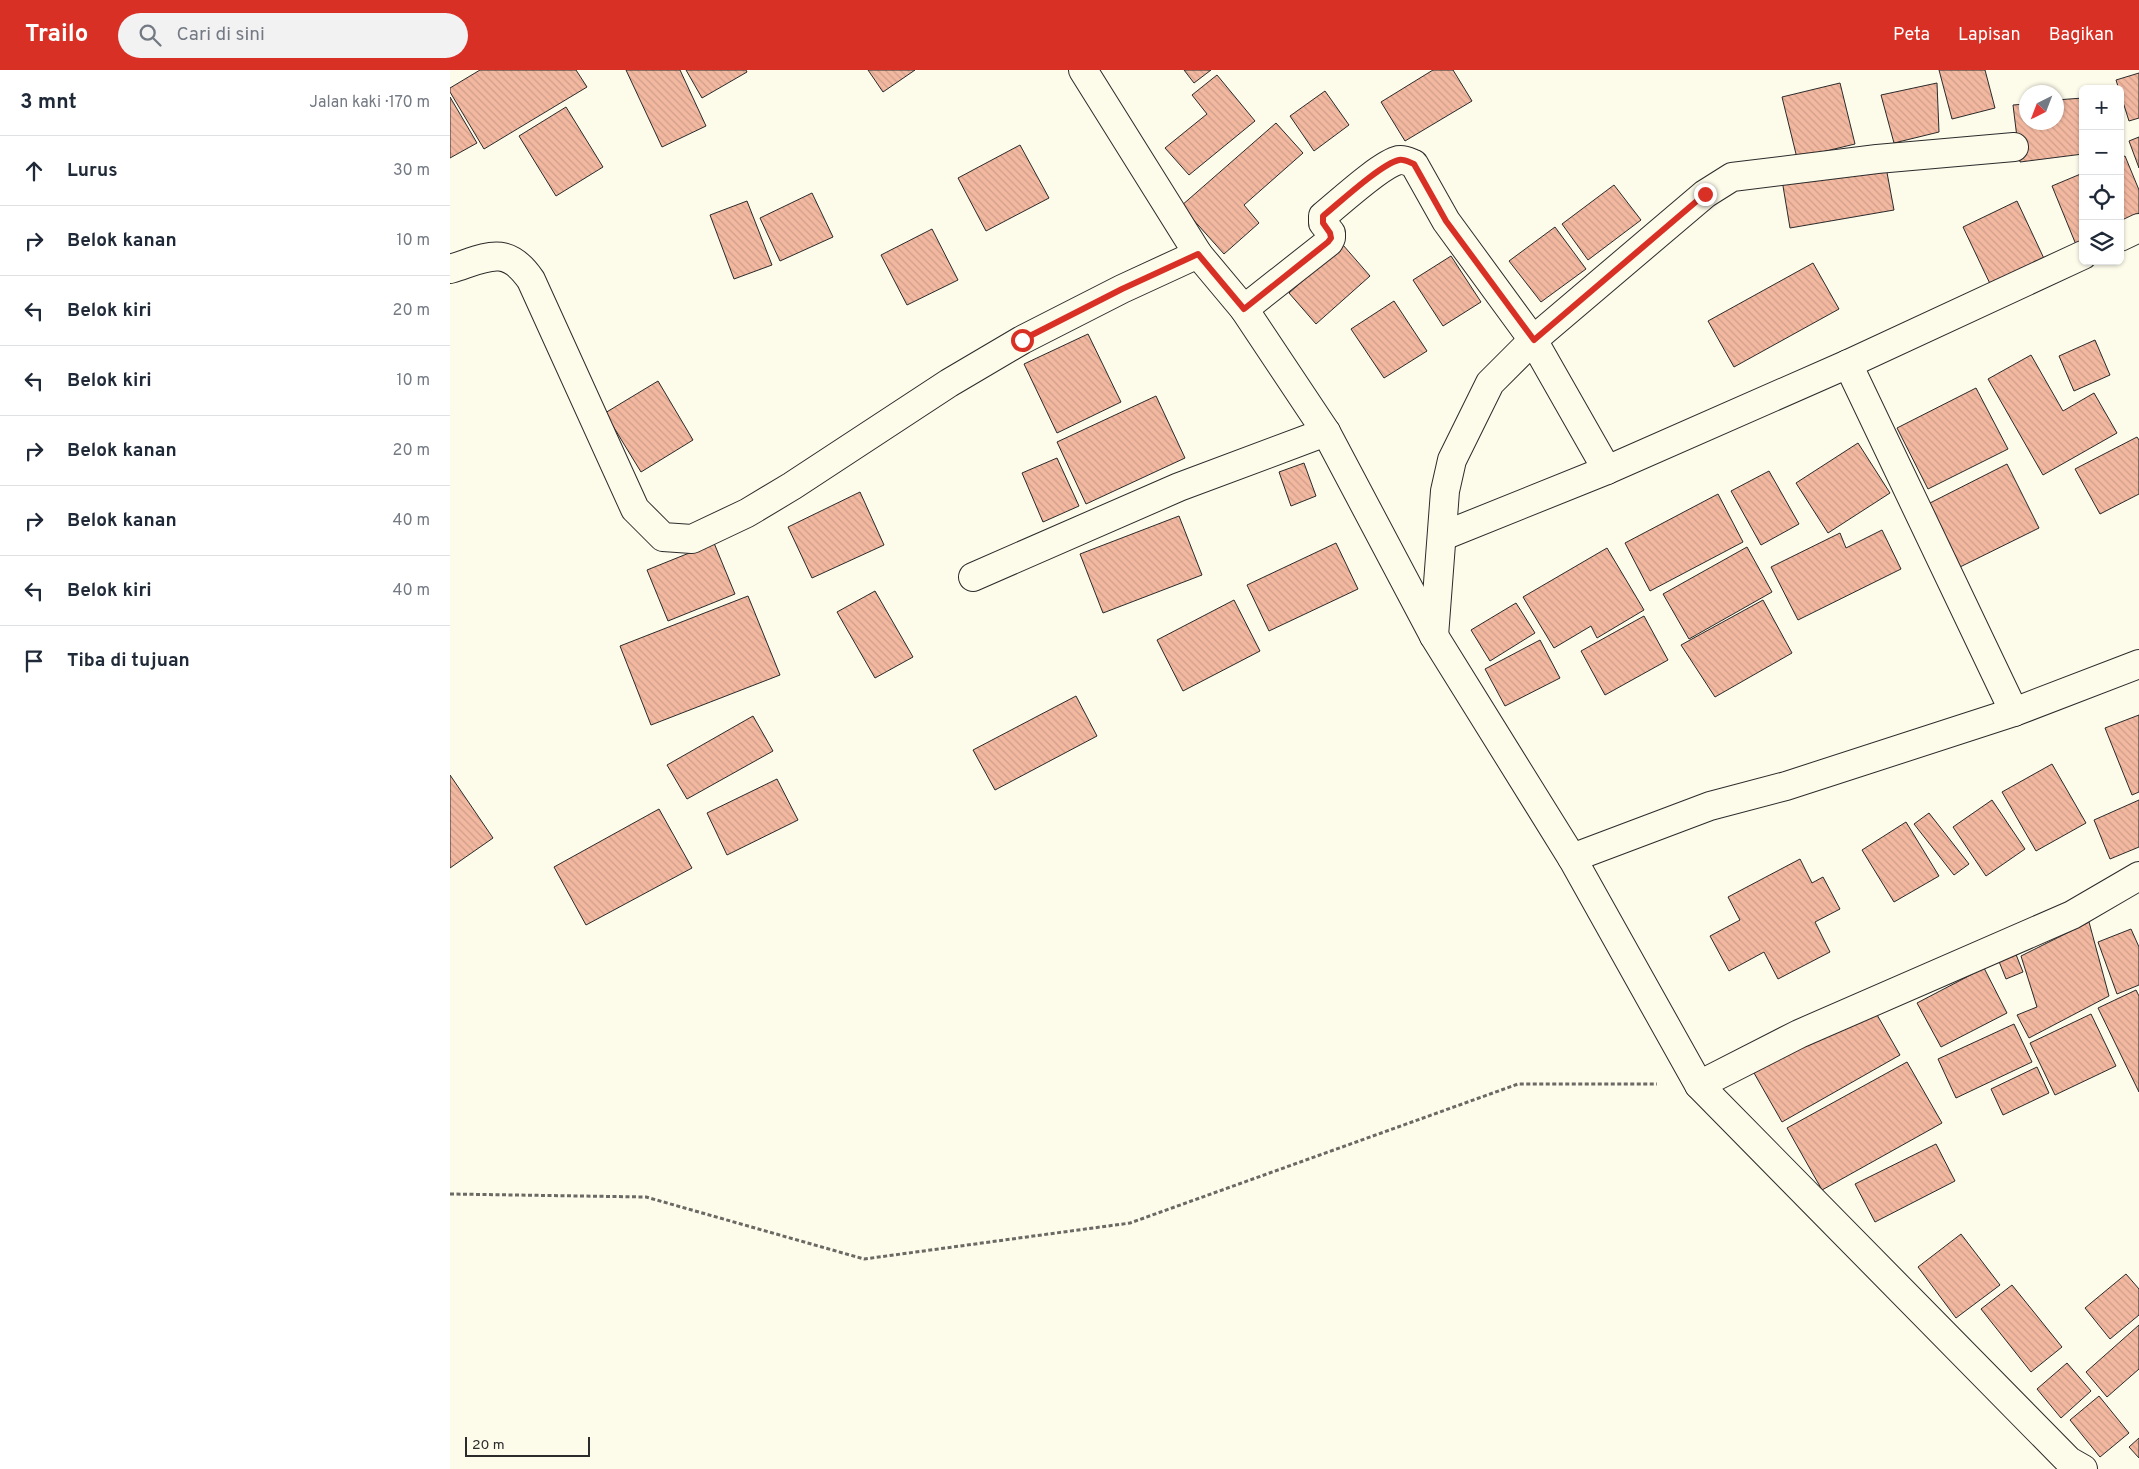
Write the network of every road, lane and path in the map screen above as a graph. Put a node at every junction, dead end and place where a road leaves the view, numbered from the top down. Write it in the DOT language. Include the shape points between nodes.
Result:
graph roads {
  1 [pos="1083,70"];
  2 [pos="2014,147"];
  3 [pos="2139,228"];
  4 [pos="2124,235"];
  5 [pos="1198,254"];
  6 [pos="2079,257"];
  7 [pos="450,268"];
  8 [pos="1244,309"];
  9 [pos="1534,340"];
  10 [pos="1848,364"];
  11 [pos="1326,432"];
  12 [pos="1607,470"];
  13 [pos="1443,536"];
  14 [pos="973,577"];
  15 [pos="1434,636"];
  16 [pos="2139,664"];
  17 [pos="2014,712"];
  18 [pos="1572,858"];
  19 [pos="2139,876"];
  20 [pos="1699,1084"];
  21 [pos="450,1194"];
  22 [pos="2083,1469"];
  1 -- 5 [label="street"];
  2 -- 9 [label="street" via="1877,159 1732,177 1705,194"];
  3 -- 4 [label="street"];
  5 -- 7 [label="street" via="1022,340 792,486 692,539 663,538 635,509 522,265 507,256"];
  5 -- 8 [label="street"];
  6 -- 10 [label="street"];
  8 -- 9 [label="street" via="1328,242 1331,238 1323,216 1380,170 1399,160 1406,160 1414,164 1446,221"];
  8 -- 11 [label="street"];
  9 -- 12 [label="street"];
  9 -- 13 [label="street" via="1490,383 1452,460 1445,491"];
  10 -- 12 [label="street"];
  10 -- 17 [label="street"];
  11 -- 14 [label="street" via="1179,486"];
  11 -- 15 [label="street"];
  12 -- 13 [label="street"];
  13 -- 15 [label="street"];
  15 -- 18 [label="street"];
  16 -- 17 [label="street"];
  17 -- 18 [label="street" via="1786,786 1710,806"];
  18 -- 20 [label="street"];
  19 -- 20 [label="street" via="2072,915 1799,1034"];
  20 -- 21 [label="path" via="1518,1084 1130,1223 864,1259 646,1197"];
  20 -- 22 [label="street" via="2069,1461"];
}
